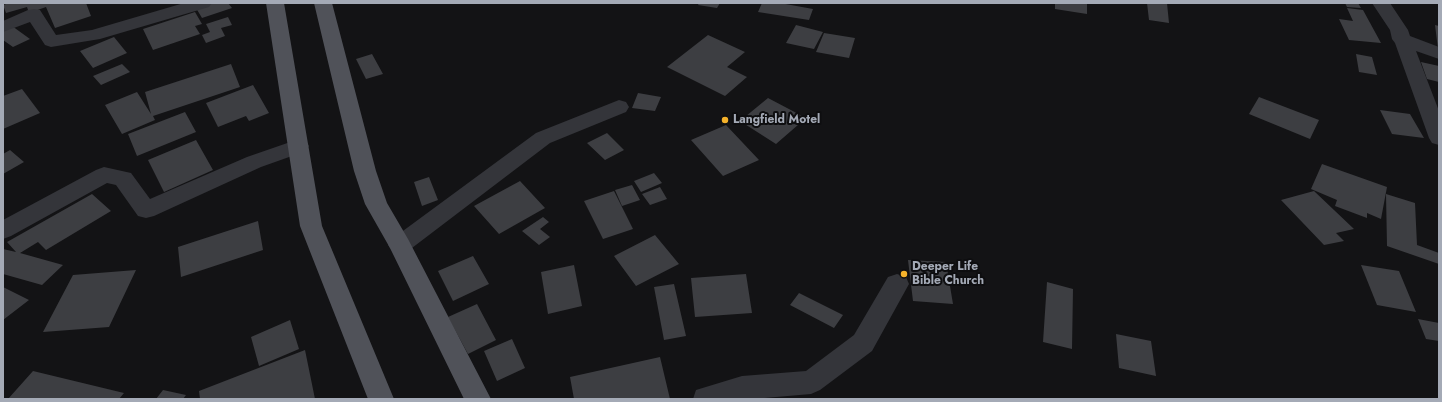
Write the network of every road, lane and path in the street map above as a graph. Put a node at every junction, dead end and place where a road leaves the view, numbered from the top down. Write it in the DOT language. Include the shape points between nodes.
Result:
graph roads {
  1 [pos="202,3"];
  2 [pos="274,3"];
  3 [pos="323,3"];
  4 [pos="1381,3"];
  5 [pos="3,27"];
  6 [pos="1401,39"];
  7 [pos="1439,53"];
  8 [pos="619,107"];
  9 [pos="1439,138"];
  10 [pos="298,146"];
  11 [pos="3,230"];
  12 [pos="400,246"];
  13 [pos="897,284"];
  14 [pos="381,399"];
  15 [pos="478,399"];
  16 [pos="706,399"];
  1 -- 5 [label="street" via="94,35 51,41 34,14"];
  2 -- 10 [label="main road"];
  3 -- 12 [label="main road" via="364,171 376,204"];
  4 -- 6 [label="street"];
  6 -- 7 [label="street"];
  6 -- 9 [label="street"];
  8 -- 12 [label="street" via="543,138"];
  10 -- 11 [label="street" via="254,162 146,210 122,178 104,175"];
  10 -- 14 [label="main road" via="310,226"];
  12 -- 15 [label="main road"];
  13 -- 16 [label="street" via="863,343 811,382 742,388"];
}
